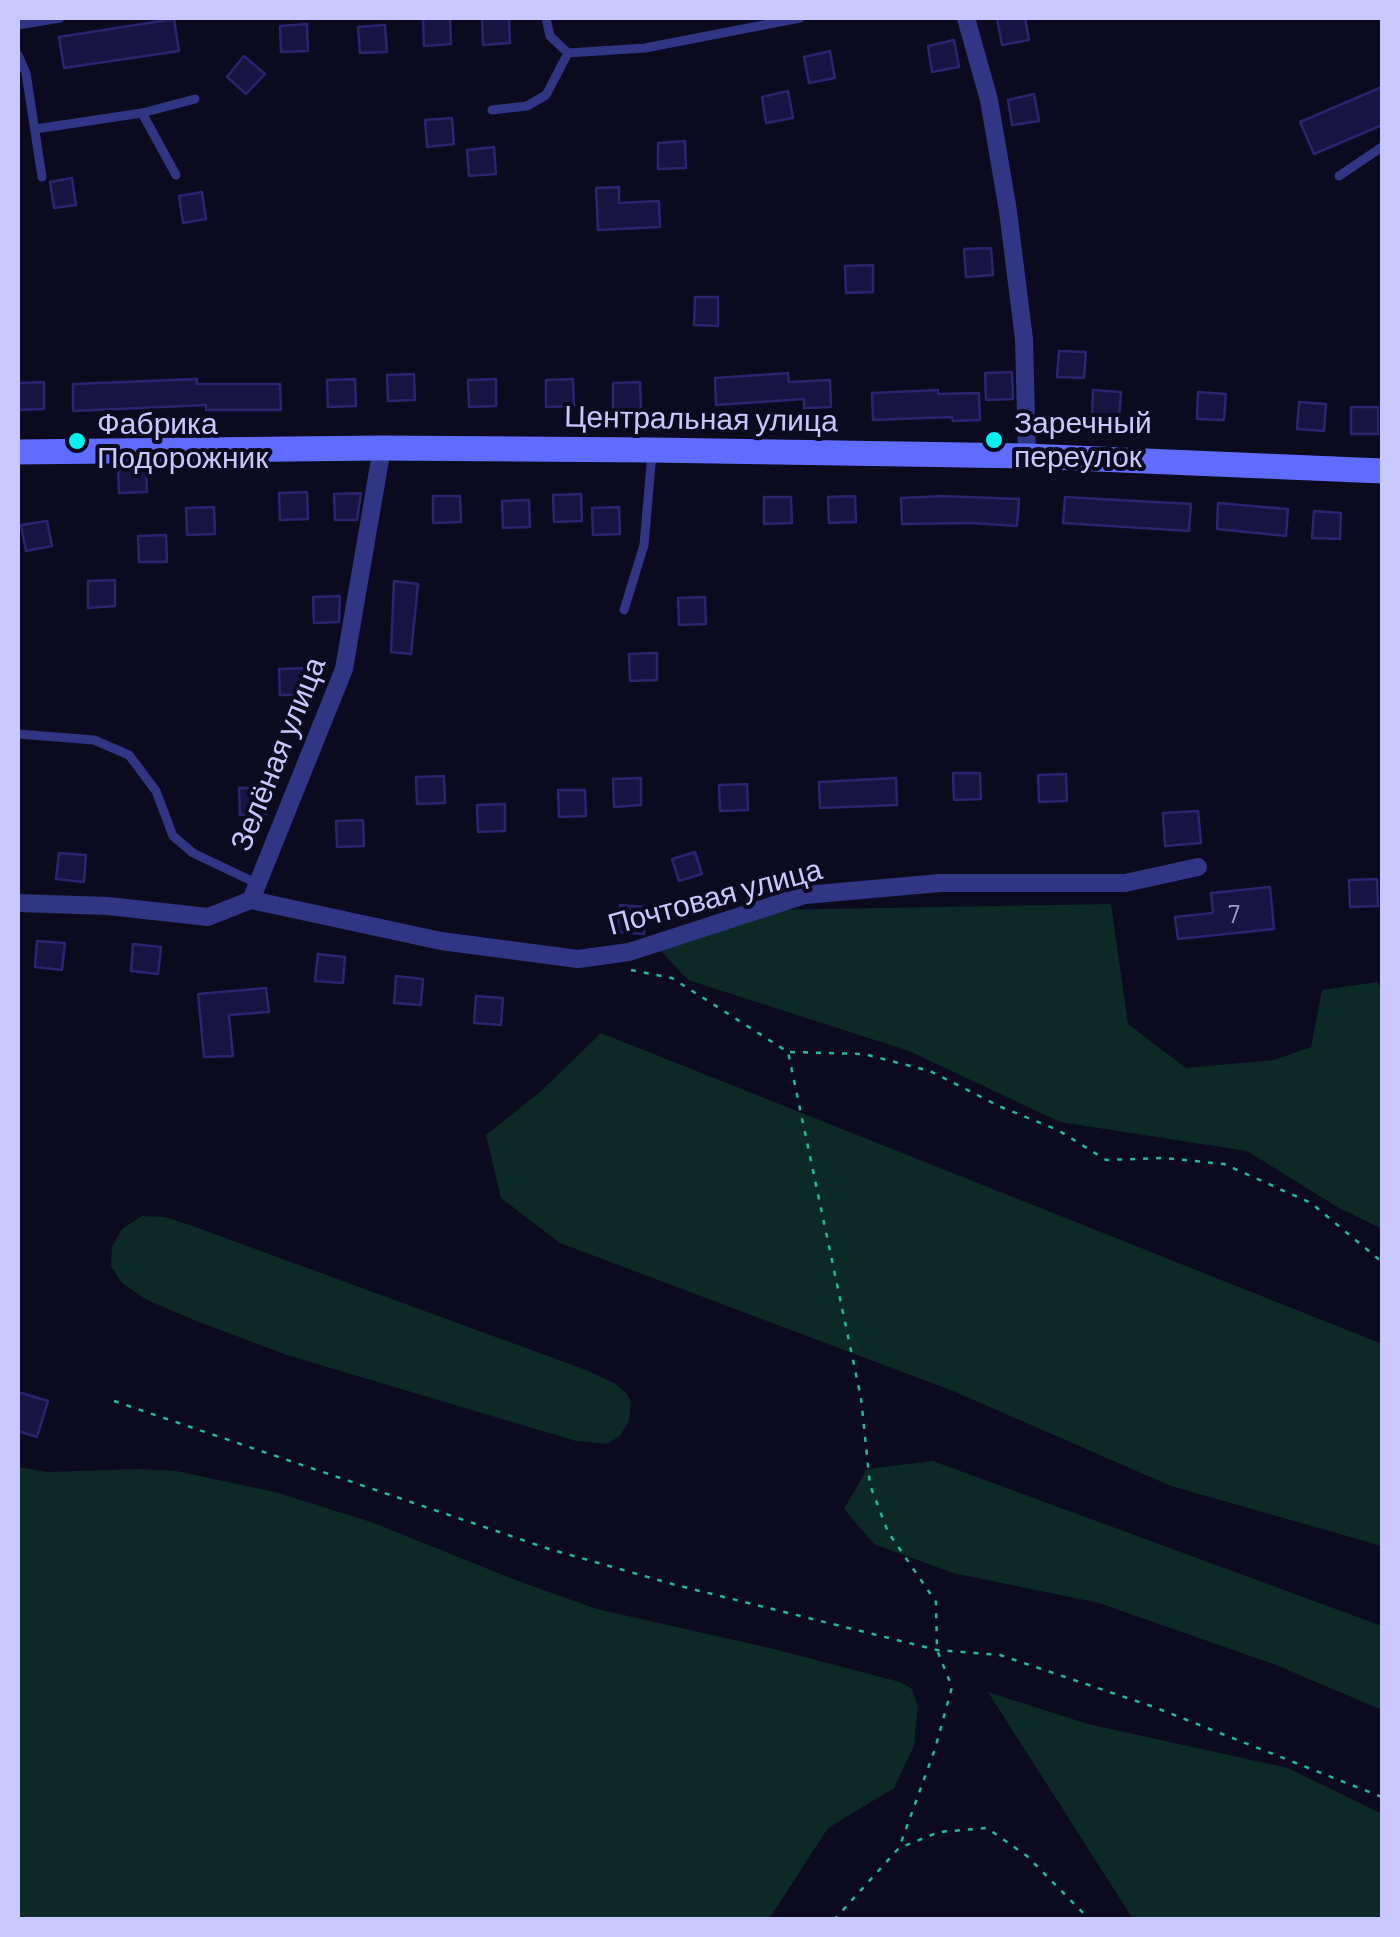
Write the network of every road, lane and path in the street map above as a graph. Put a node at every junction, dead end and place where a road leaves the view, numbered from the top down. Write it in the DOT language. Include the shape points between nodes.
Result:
graph roads {
  1 [pos="60,18"];
  2 [pos="546,18"];
  3 [pos="800,18"];
  4 [pos="966,18"];
  5 [pos="18,25"];
  6 [pos="568,52"];
  7 [pos="18,54"];
  8 [pos="195,100"];
  9 [pos="492,110"];
  10 [pos="142,113"];
  11 [pos="35,130"];
  12 [pos="1382,146"];
  13 [pos="176,175"];
  14 [pos="1339,176"];
  15 [pos="42,177"];
  16 [pos="382,448"];
  17 [pos="652,450"];
  18 [pos="18,452"];
  19 [pos="1027,456"];
  20 [pos="1382,472"];
  21 [pos="624,610"];
  22 [pos="18,734"];
  23 [pos="1198,867"];
  24 [pos="254,892"];
  25 [pos="18,902"];
  26 [pos="615,967"];
  27 [pos="788,1052"];
  28 [pos="1382,1262"];
  29 [pos="114,1401"];
  30 [pos="937,1650"];
  31 [pos="1382,1797"];
  32 [pos="899,1848"];
  33 [pos="834,1920"];
  34 [pos="1090,1920"];
  1 -- 5 [label="lane"];
  2 -- 6 [label="lane" via="550,36"];
  3 -- 6 [label="lane" via="646,48"];
  4 -- 19 [label="street" via="990,100 1008,211 1024,338"];
  6 -- 9 [label="lane" via="546,96"];
  7 -- 11 [label="lane"];
  8 -- 10 [label="lane"];
  10 -- 11 [label="lane"];
  10 -- 13 [label="lane"];
  11 -- 15 [label="lane"];
  12 -- 14 [label="lane"];
  16 -- 17 [label="street, Центральная улица"];
  16 -- 18 [label="street, Центральная улица"];
  16 -- 24 [label="street, Зелёная улица" via="344,670"];
  17 -- 19 [label="street, Центральная улица"];
  17 -- 21 [label="lane" via="644,546"];
  19 -- 20 [label="street, Центральная улица"];
  22 -- 24 [label="lane" via="94,740 129,755 156,790 173,836"];
  23 -- 24 [label="street, Почтовая улица" via="1125,883 940,884 804,895 629,952 578,959 442,942"];
  24 -- 25 [label="street" via="208,917"];
  26 -- 27 [label="path" via="672,978"];
  27 -- 28 [label="path" via="864,1054 930,1071 1058,1130 1106,1160 1224,1164 1310,1203"];
  27 -- 30 [label="path" via="861,1398 870,1485 888,1532 936,1602"];
  29 -- 30 [label="path" via="549,1549"];
  30 -- 31 [label="path" via="1000,1656 1154,1707"];
  30 -- 32 [label="path" via="952,1687"];
  32 -- 33 [label="path"];
  32 -- 34 [label="path" via="939,1832 987,1828 1027,1856"];
}
